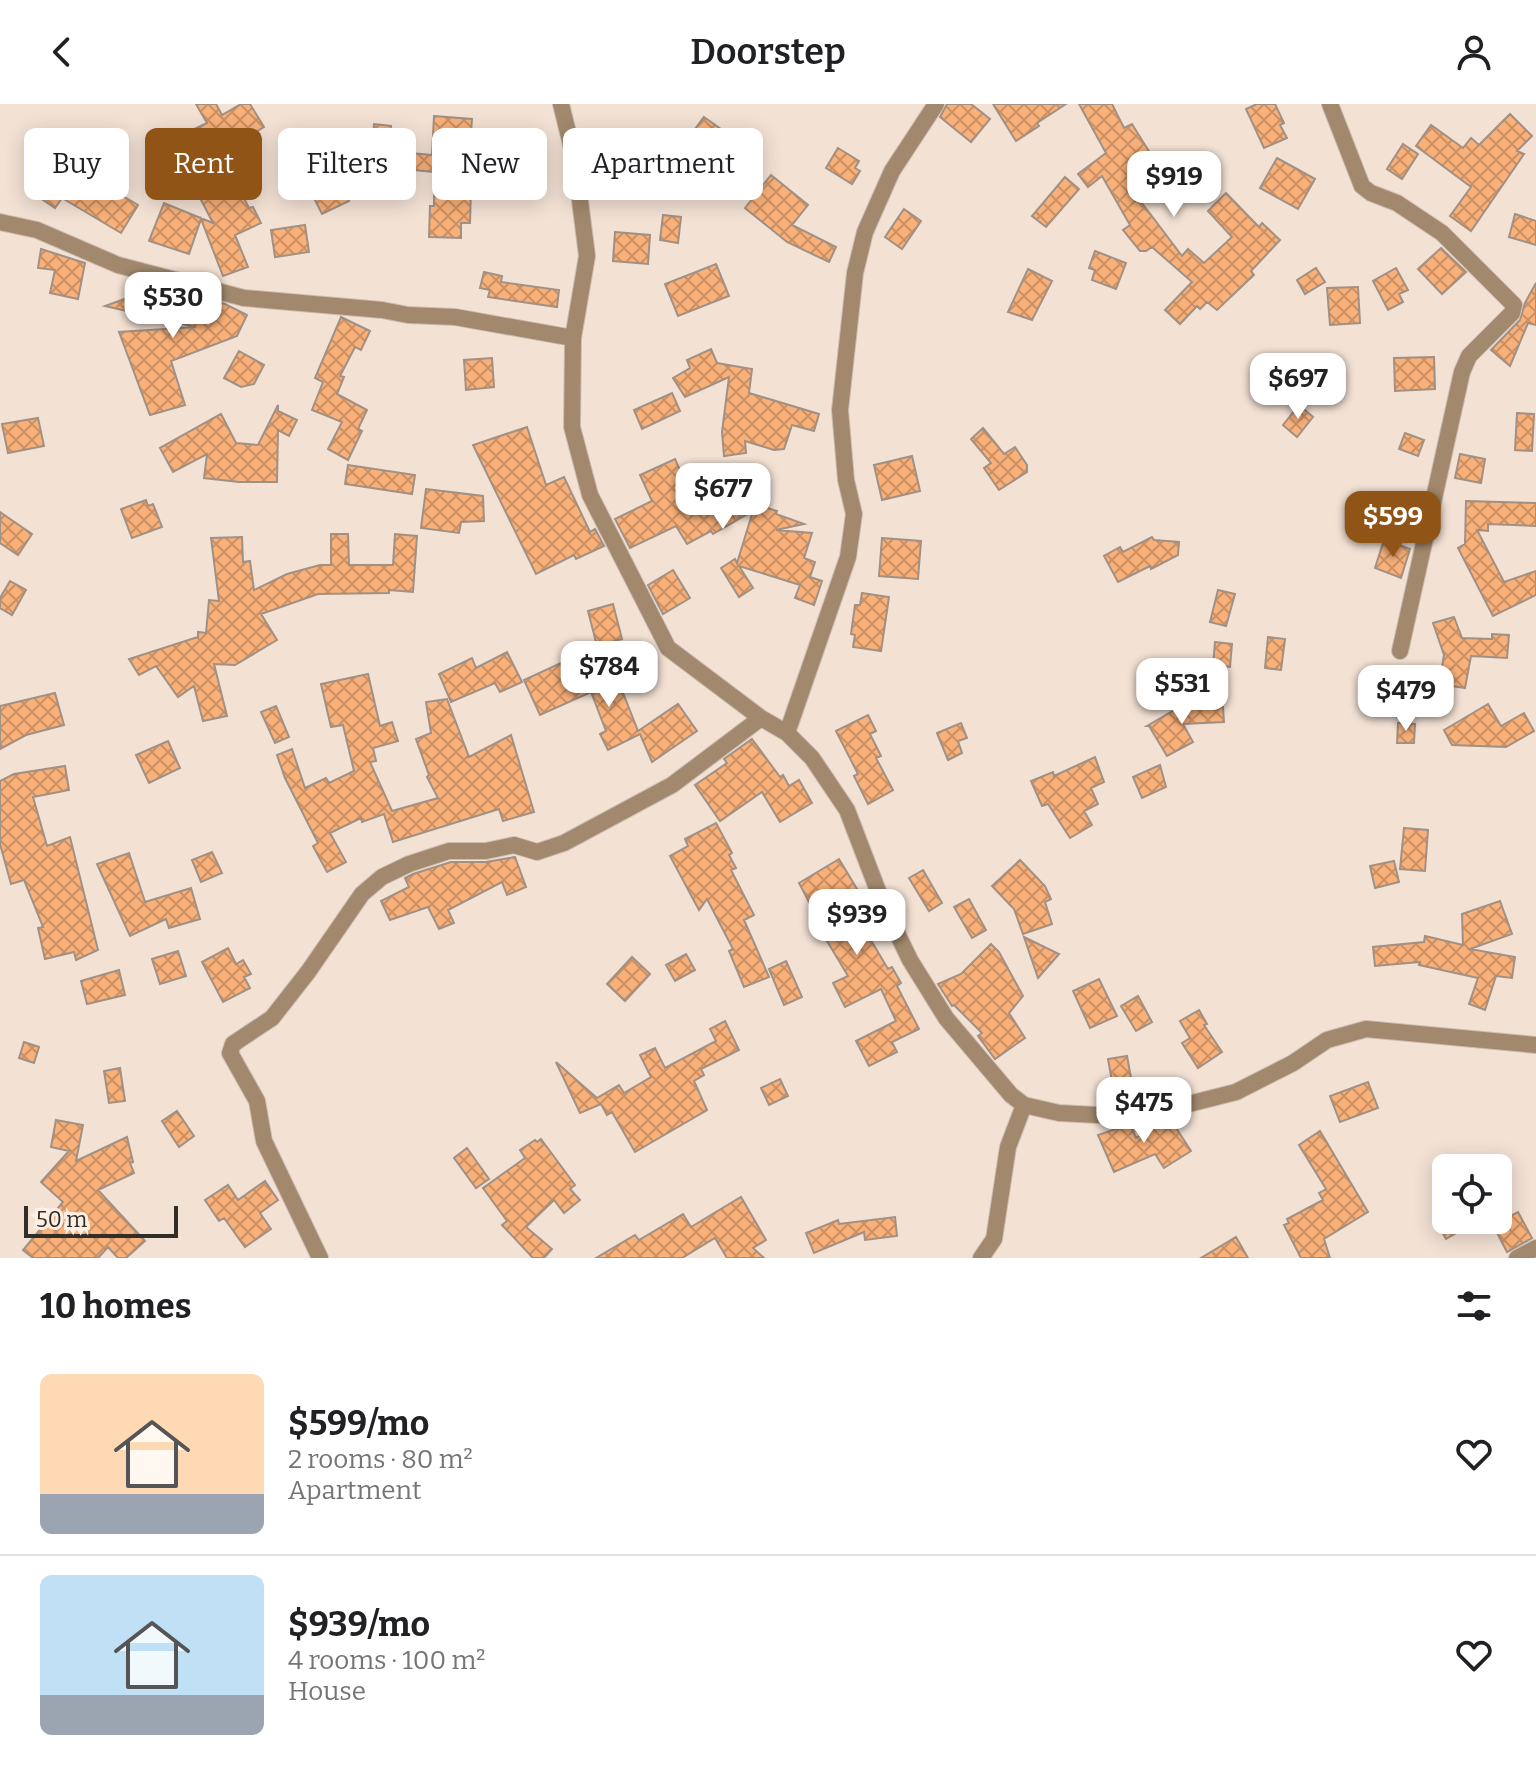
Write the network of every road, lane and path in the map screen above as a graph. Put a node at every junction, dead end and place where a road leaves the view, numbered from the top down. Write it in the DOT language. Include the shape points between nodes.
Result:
graph roads {
  1 [pos="561,104"];
  2 [pos="936,104"];
  3 [pos="1330,104"];
  4 [pos="0,222"];
  5 [pos="573,338"];
  6 [pos="1400,651"];
  7 [pos="761,718"];
  8 [pos="787,733"];
  9 [pos="1536,1045"];
  10 [pos="1024,1105"];
  11 [pos="1536,1248"];
  12 [pos="320,1258"];
  13 [pos="981,1258"];
  14 [pos="1517,1258"];
  1 -- 5 [label="street" via="575,161 587,256"];
  2 -- 8 [label="street" via="892,171 865,232 855,273 840,410 854,514 848,557"];
  3 -- 6 [label="street" via="1362,186 1442,233 1514,305 1469,356 1462,372"];
  4 -- 5 [label="street" via="37,230 118,265 244,298 455,317"];
  5 -- 7 [label="street" via="572,427 590,495 668,648"];
  7 -- 8 [label="street"];
  7 -- 12 [label="street" via="672,785 564,843 537,852 514,845 449,851 382,877 362,894 272,1018 233,1044 230,1053 257,1101 264,1141"];
  8 -- 10 [label="street" via="812,758 847,810 883,904 946,1018"];
  9 -- 10 [label="street" via="1366,1029 1327,1040 1236,1092 1165,1110 1097,1115"];
  10 -- 13 [label="street" via="1008,1147 994,1239"];
  11 -- 14 [label="street"];
}
